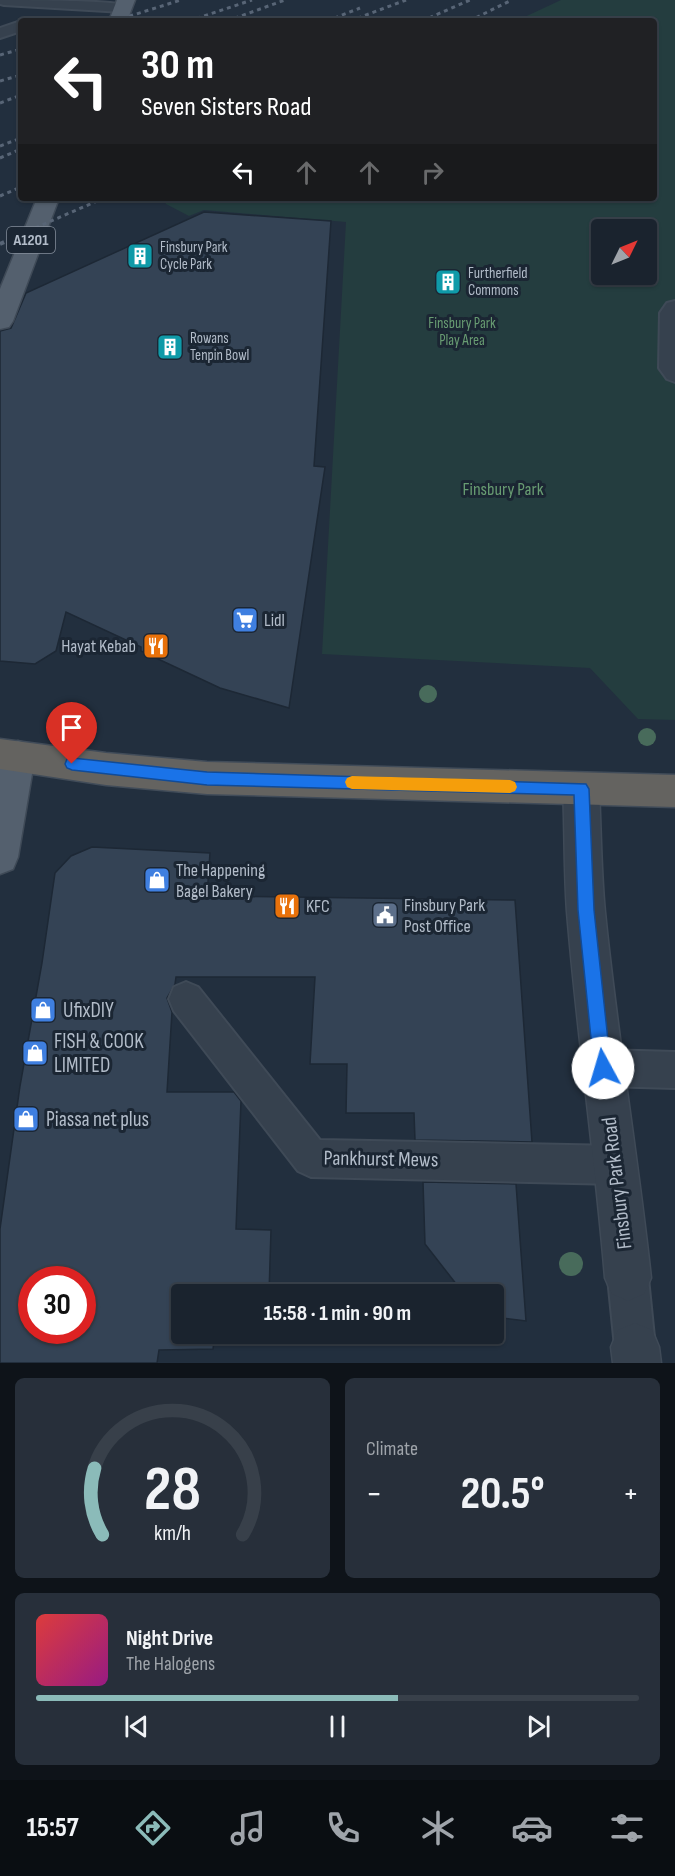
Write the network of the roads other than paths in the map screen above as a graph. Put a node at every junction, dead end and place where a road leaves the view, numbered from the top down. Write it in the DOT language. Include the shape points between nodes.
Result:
graph roads {
  1 [pos="4,0"];
  2 [pos="84,5"];
  3 [pos="122,10"];
  4 [pos="0,13"];
  5 [pos="0,25"];
  6 [pos="18,26"];
  7 [pos="18,27"];
  8 [pos="0,33"];
  9 [pos="47,201"];
  10 [pos="675,308"];
  11 [pos="0,321"];
  12 [pos="675,374"];
  13 [pos="9,755"];
  14 [pos="581,789"];
  15 [pos="675,791"];
  16 [pos="0,857"];
  17 [pos="186,999"];
  18 [pos="603,1068"];
  19 [pos="675,1070"];
  20 [pos="617,1165"];
  21 [pos="628,1278"];
  22 [pos="636,1355"];
  1 -- 2 [label="lane"];
  2 -- 3 [label="lane"];
  2 -- 4 [label="lane" via="49,17"];
  5 -- 6 [label="lane"];
  7 -- 8 [label="lane"];
  9 -- 11 [label="main road, A1201"];
  10 -- 12 [label="lane" via="669,368"];
  13 -- 14 [label="highway" via="207,778"];
  13 -- 16 [label="main road"];
  14 -- 15 [label="highway"];
  14 -- 18 [label="street, Finsbury Park Road" via="586,910"];
  17 -- 20 [label="lane, Pankhurst Mews" via="311,1158"];
  18 -- 19 [label="lane"];
  18 -- 20 [label="street, Finsbury Park Road"];
  20 -- 21 [label="street, Finsbury Park Road"];
  21 -- 22 [label="lane, Finsbury Park Road"];
}
